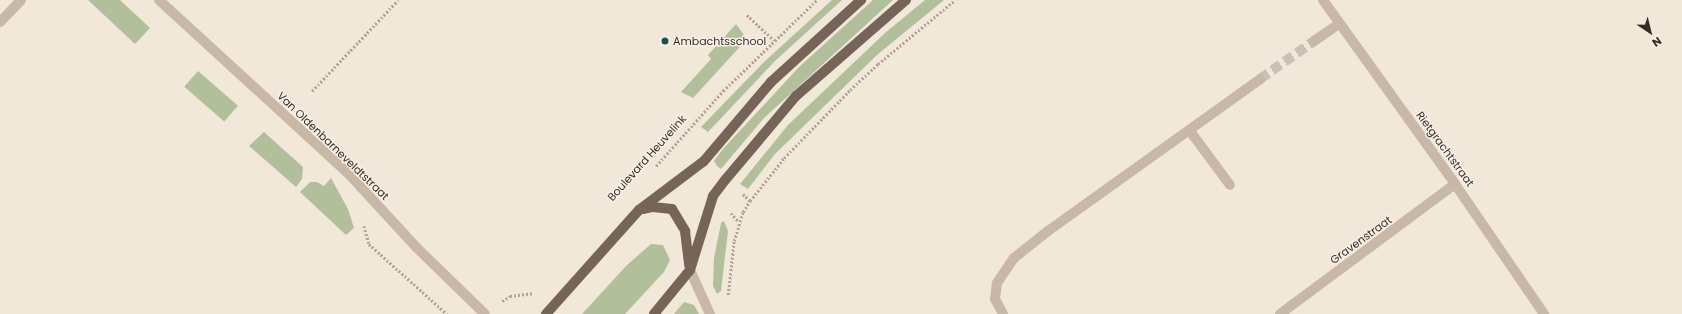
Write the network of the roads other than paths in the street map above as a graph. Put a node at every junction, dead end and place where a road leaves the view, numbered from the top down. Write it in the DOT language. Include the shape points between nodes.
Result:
graph roads {
  1 [pos="21,0"];
  2 [pos="159,0"];
  3 [pos="861,0"];
  4 [pos="906,0"];
  5 [pos="1323,0"];
  6 [pos="0,22"];
  7 [pos="1339,24"];
  8 [pos="1314,41"];
  9 [pos="1260,79"];
  10 [pos="1190,130"];
  11 [pos="1455,184"];
  12 [pos="1230,185"];
  13 [pos="639,210"];
  14 [pos="690,270"];
  15 [pos="485,314"];
  16 [pos="546,314"];
  17 [pos="654,314"];
  18 [pos="710,314"];
  19 [pos="1003,314"];
  20 [pos="1280,314"];
  21 [pos="1544,314"];
  1 -- 6 [label="street"];
  2 -- 15 [label="street, Van Oldenbarneveldtstraat" via="348,173 416,247"];
  3 -- 13 [label="main road" via="771,82 704,161"];
  4 -- 14 [label="main road" via="796,96 726,180 714,196"];
  5 -- 7 [label="street, Rietgrachtstraat"];
  7 -- 8 [label="street"];
  7 -- 11 [label="street, Rietgrachtstraat"];
  9 -- 10 [label="street"];
  10 -- 12 [label="street"];
  10 -- 19 [label="street" via="1048,230 1014,258 997,283 995,299"];
  11 -- 20 [label="street, Gravenstraat"];
  11 -- 21 [label="street, Rietgrachtstraat"];
  13 -- 14 [label="main road" via="653,207 672,209 685,231"];
  13 -- 16 [label="main road"];
  14 -- 17 [label="main road"];
  14 -- 18 [label="street"];
}
